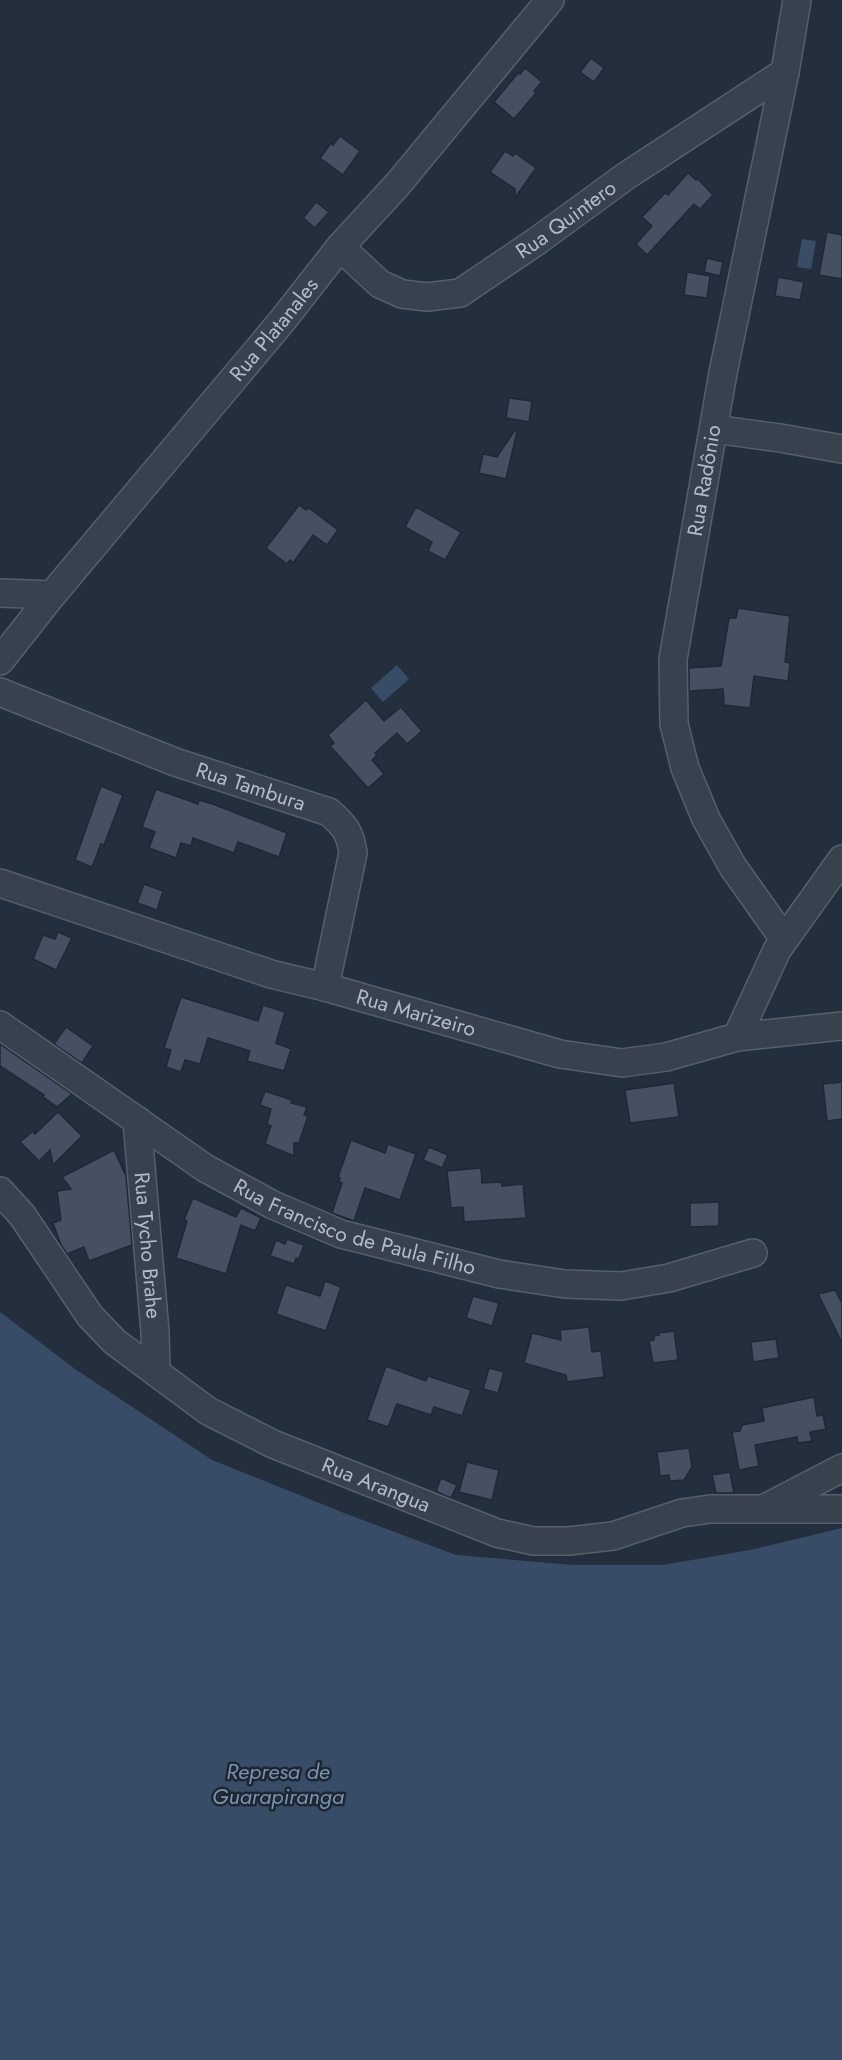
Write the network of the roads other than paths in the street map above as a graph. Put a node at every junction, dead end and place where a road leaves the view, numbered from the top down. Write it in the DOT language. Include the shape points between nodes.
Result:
graph roads {
  1 [pos="550,0"];
  2 [pos="797,0"];
  3 [pos="785,72"];
  4 [pos="340,248"];
  5 [pos="714,429"];
  6 [pos="842,449"];
  7 [pos="0,592"];
  8 [pos="52,595"];
  9 [pos="0,661"];
  10 [pos="0,692"];
  11 [pos="842,859"];
  12 [pos="0,883"];
  13 [pos="784,939"];
  14 [pos="325,987"];
  15 [pos="0,1024"];
  16 [pos="842,1026"];
  17 [pos="736,1037"];
  18 [pos="137,1120"];
  19 [pos="0,1191"];
  20 [pos="753,1253"];
  21 [pos="156,1371"];
  22 [pos="842,1468"];
  23 [pos="763,1509"];
  24 [pos="842,1509"];
  1 -- 4 [label="street, Rua Platanales"];
  2 -- 3 [label="street, Rua Radônio"];
  3 -- 4 [label="street, Rua Quintero" via="626,176 460,293 427,297 402,294 380,284"];
  3 -- 5 [label="street, Rua Radônio"];
  4 -- 8 [label="street, Rua Platanales"];
  5 -- 6 [label="street"];
  5 -- 13 [label="street, Rua Radônio" via="673,659 674,724 685,768 706,819 733,867"];
  7 -- 8 [label="street"];
  8 -- 9 [label="street, Rua Platanales"];
  10 -- 14 [label="street, Rua Tambura" via="175,762 329,812 345,827 353,854"];
  11 -- 13 [label="street"];
  12 -- 14 [label="street, Rua Marizeiro" via="271,974"];
  13 -- 17 [label="street"];
  14 -- 17 [label="street, Rua Marizeiro" via="560,1054 622,1063 666,1057"];
  15 -- 18 [label="street, Rua Francisco de Paula Filho"];
  16 -- 17 [label="street, Rua Marizeiro"];
  18 -- 20 [label="street, Rua Francisco de Paula Filho" via="205,1168 282,1209 341,1234 500,1274 566,1284 621,1286 669,1278"];
  18 -- 21 [label="street, Rua Tycho Brahe"];
  19 -- 21 [label="street, Rua Arangua" via="22,1215 90,1317 115,1342"];
  21 -- 23 [label="street, Rua Arangua" via="208,1411 273,1444 497,1533 534,1541 568,1541 613,1536 682,1513"];
  22 -- 23 [label="street, Rua Arangua"];
  23 -- 24 [label="street"];
}
